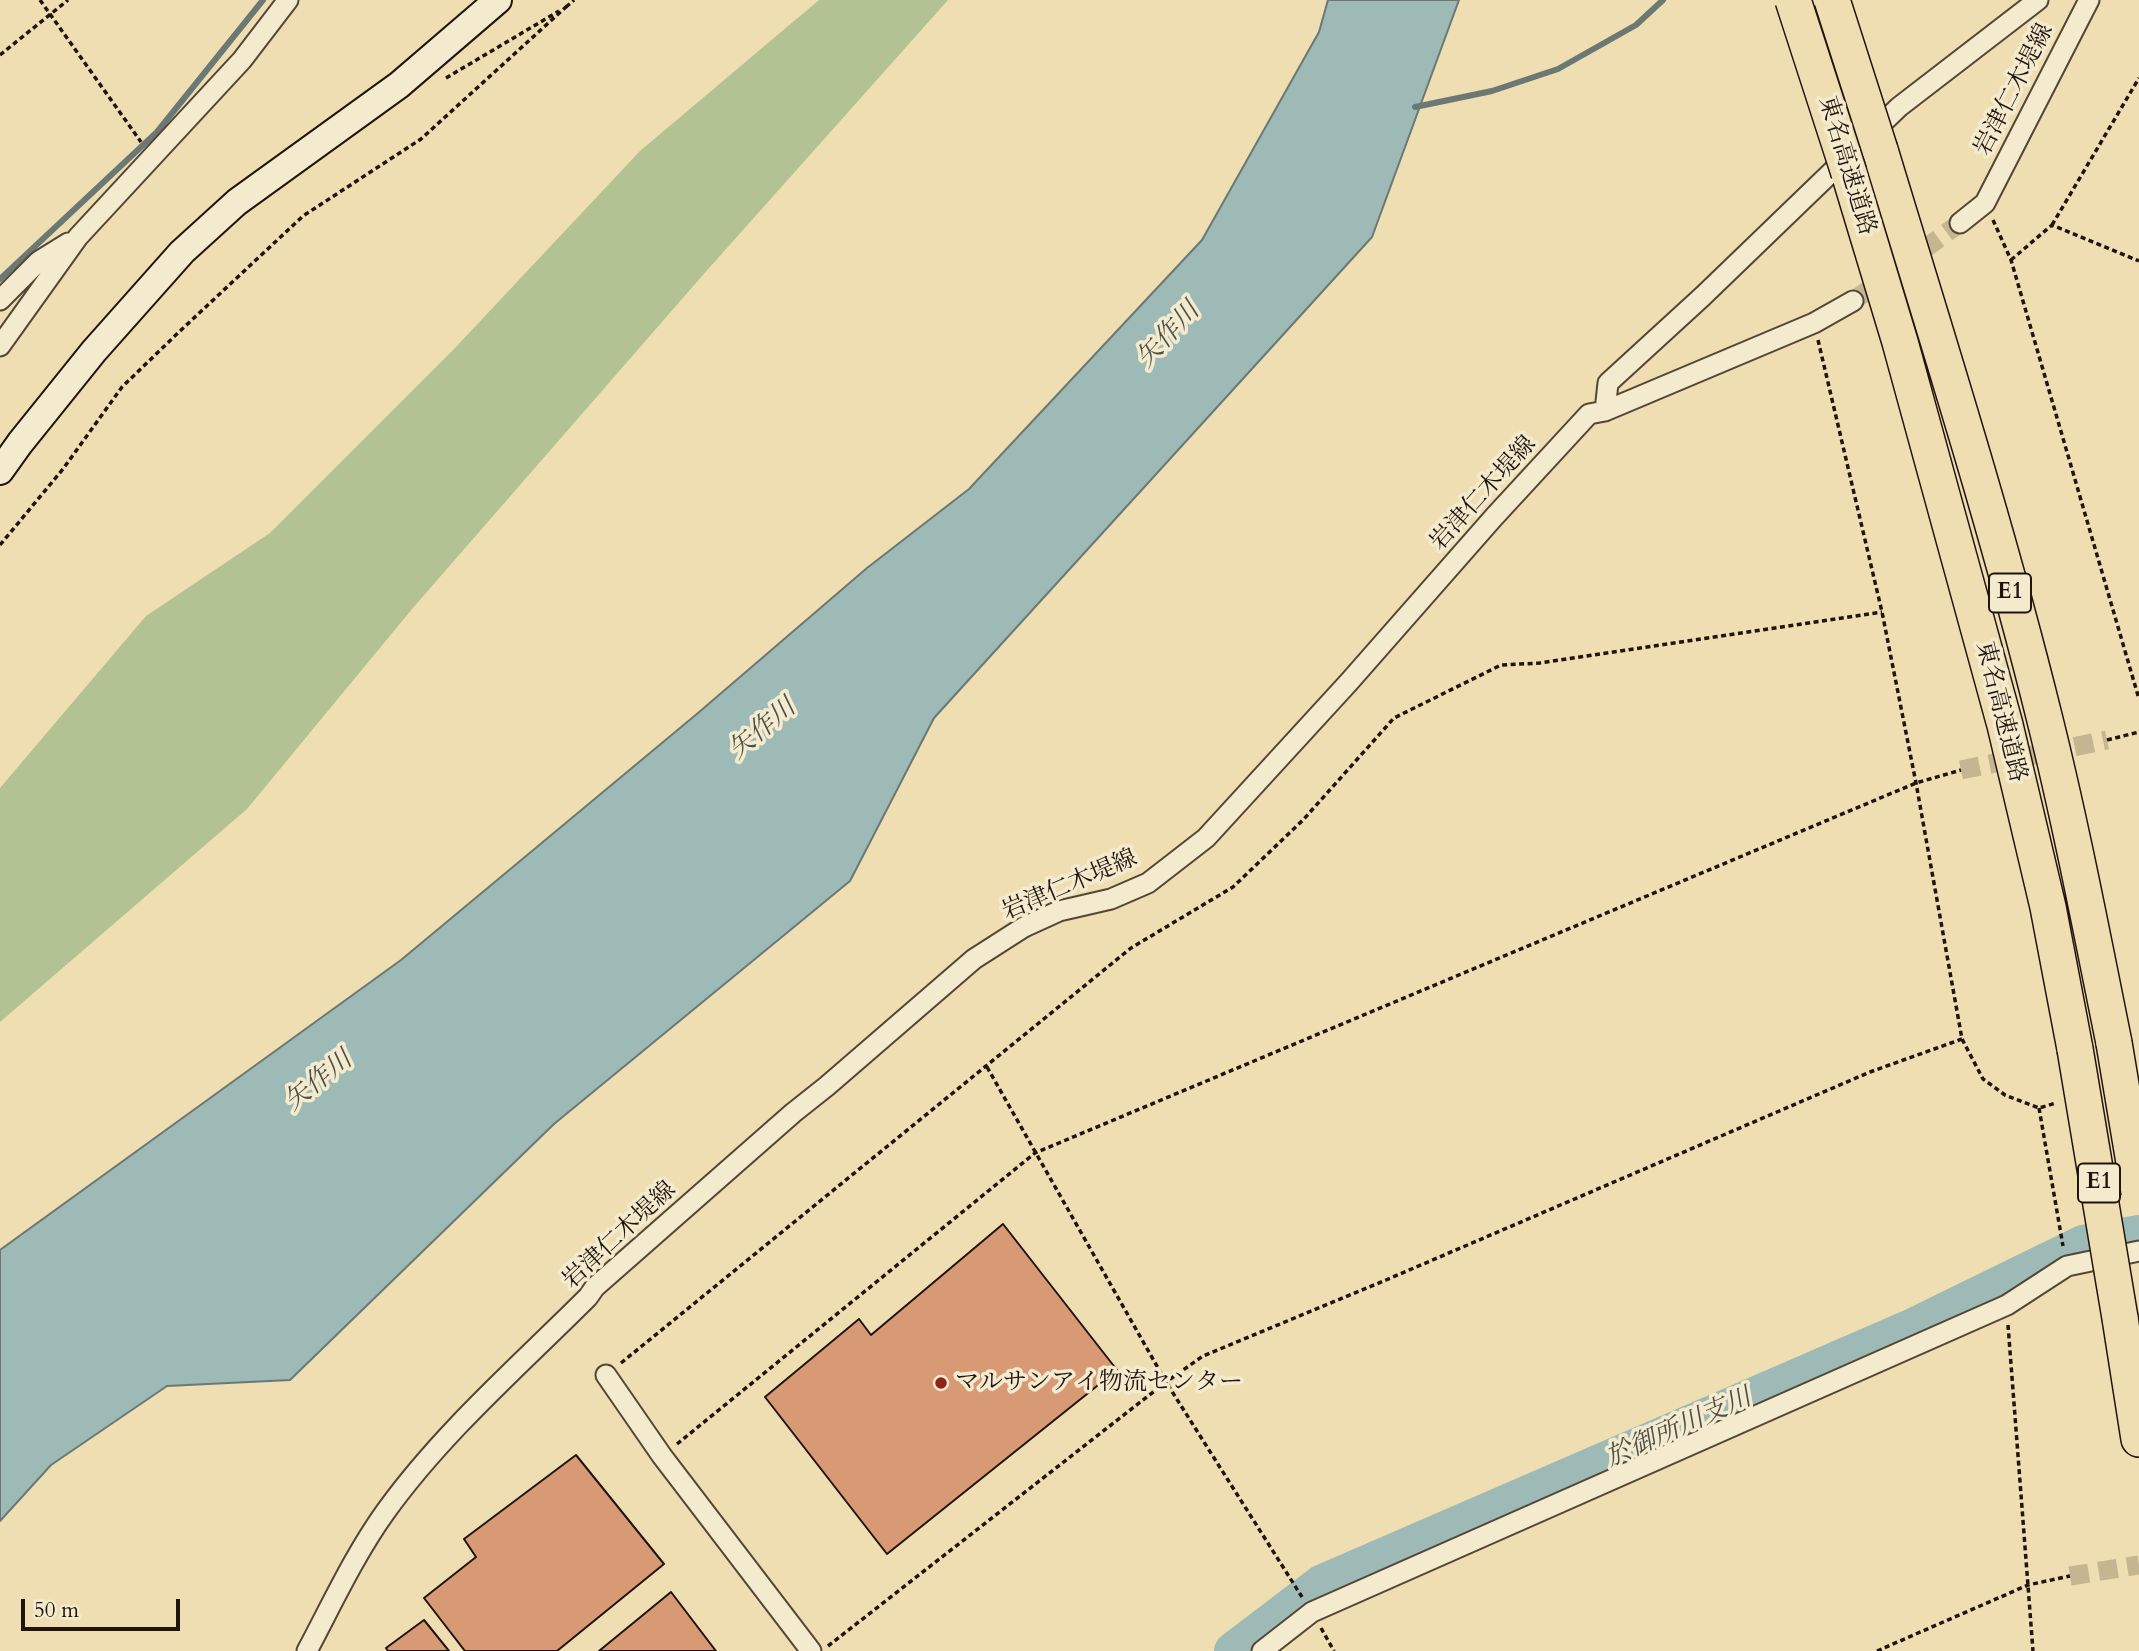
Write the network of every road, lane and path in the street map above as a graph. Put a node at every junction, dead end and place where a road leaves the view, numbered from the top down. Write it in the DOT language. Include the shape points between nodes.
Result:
graph roads {
  1 [pos="40,0"];
  2 [pos="68,0"];
  3 [pos="288,0"];
  4 [pos="498,0"];
  5 [pos="574,0"];
  6 [pos="1793,0"];
  7 [pos="1832,0"];
  8 [pos="2038,0"];
  9 [pos="2089,0"];
  10 [pos="567,6"];
  11 [pos="50,13"];
  12 [pos="0,55"];
  13 [pos="2139,79"];
  14 [pos="442,80"];
  15 [pos="152,158"];
  16 [pos="1985,202"];
  17 [pos="1961,223"];
  18 [pos="2052,225"];
  19 [pos="78,237"];
  20 [pos="2011,260"];
  21 [pos="2139,261"];
  22 [pos="0,300"];
  23 [pos="1853,301"];
  24 [pos="1814,323"];
  25 [pos="0,346"];
  26 [pos="1605,411"];
  27 [pos="0,471"];
  28 [pos="0,545"];
  29 [pos="1882,612"];
  30 [pos="2139,699"];
  31 [pos="2139,732"];
  32 [pos="2107,740"];
  33 [pos="1961,770"];
  34 [pos="1916,783"];
  35 [pos="1962,1039"];
  36 [pos="987,1067"];
  37 [pos="1035,1153"];
  38 [pos="2139,1192"];
  39 [pos="2139,1251"];
  40 [pos="2067,1266"];
  41 [pos="2007,1305"];
  42 [pos="606,1375"];
  43 [pos="1166,1382"];
  44 [pos="2139,1439"];
  45 [pos="662,1456"];
  46 [pos="2070,1576"];
  47 [pos="2028,1585"];
  48 [pos="1312,1612"];
  49 [pos="307,1651"];
  50 [pos="811,1651"];
  51 [pos="823,1651"];
  52 [pos="1262,1651"];
  53 [pos="1877,1651"];
  54 [pos="2033,1651"];
  1 -- 11 [label="path"];
  2 -- 11 [label="path"];
  3 -- 15 [label="street" via="242,60"];
  4 -- 27 [label="street" via="399,85 237,202 182,252 93,351"];
  5 -- 10 [label="path"];
  6 -- 44 [label="highway, 東名高速道路 / E1, bridge" via="1904,355 2005,725 2049,907"];
  7 -- 38 [label="highway, 東名高速道路 / E1, bridge" via="1990,518 2044,716 2114,1043"];
  8 -- 26 [label="street" via="1899,107 1608,383"];
  9 -- 16 [label="street, 岩津仁木堤線"];
  10 -- 14 [label="path"];
  10 -- 28 [label="path" via="422,139 303,216 180,331 122,387"];
  11 -- 12 [label="path"];
  11 -- 15 [label="path"];
  13 -- 18 [label="path"];
  15 -- 19 [label="street"];
  16 -- 17 [label="street"];
  16 -- 20 [label="path"];
  18 -- 20 [label="path"];
  18 -- 21 [label="path"];
  19 -- 22 [label="street" via="39,261"];
  19 -- 25 [label="street"];
  20 -- 30 [label="path"];
  23 -- 24 [label="street, 岩津仁木堤線"];
  24 -- 26 [label="street, 岩津仁木堤線"];
  24 -- 29 [label="path"];
  26 -- 49 [label="street, 岩津仁木堤線" via="1589,414 1206,838 1148,883 1111,899 1059,911 974,959 595,1287 440,1444 386,1511"];
  29 -- 34 [label="path"];
  29 -- 36 [label="path" via="1540,663 1500,665 1394,718 1303,820 1233,887 1131,948"];
  31 -- 32 [label="path"];
  33 -- 34 [label="path"];
  34 -- 35 [label="path"];
  34 -- 37 [label="path"];
  35 -- 40 [label="path" via="1983,1079 2005,1095 2039,1108"];
  35 -- 43 [label="path" via="1870,1072 1203,1356"];
  36 -- 37 [label="path"];
  36 -- 42 [label="path"];
  37 -- 43 [label="path"];
  37 -- 45 [label="path"];
  39 -- 40 [label="street"];
  40 -- 41 [label="street"];
  41 -- 47 [label="path"];
  41 -- 48 [label="street"];
  42 -- 45 [label="street"];
  43 -- 48 [label="path"];
  43 -- 51 [label="path"];
  45 -- 50 [label="street"];
  46 -- 47 [label="path"];
  47 -- 53 [label="path"];
  47 -- 54 [label="path"];
  48 -- 52 [label="street"];
}
